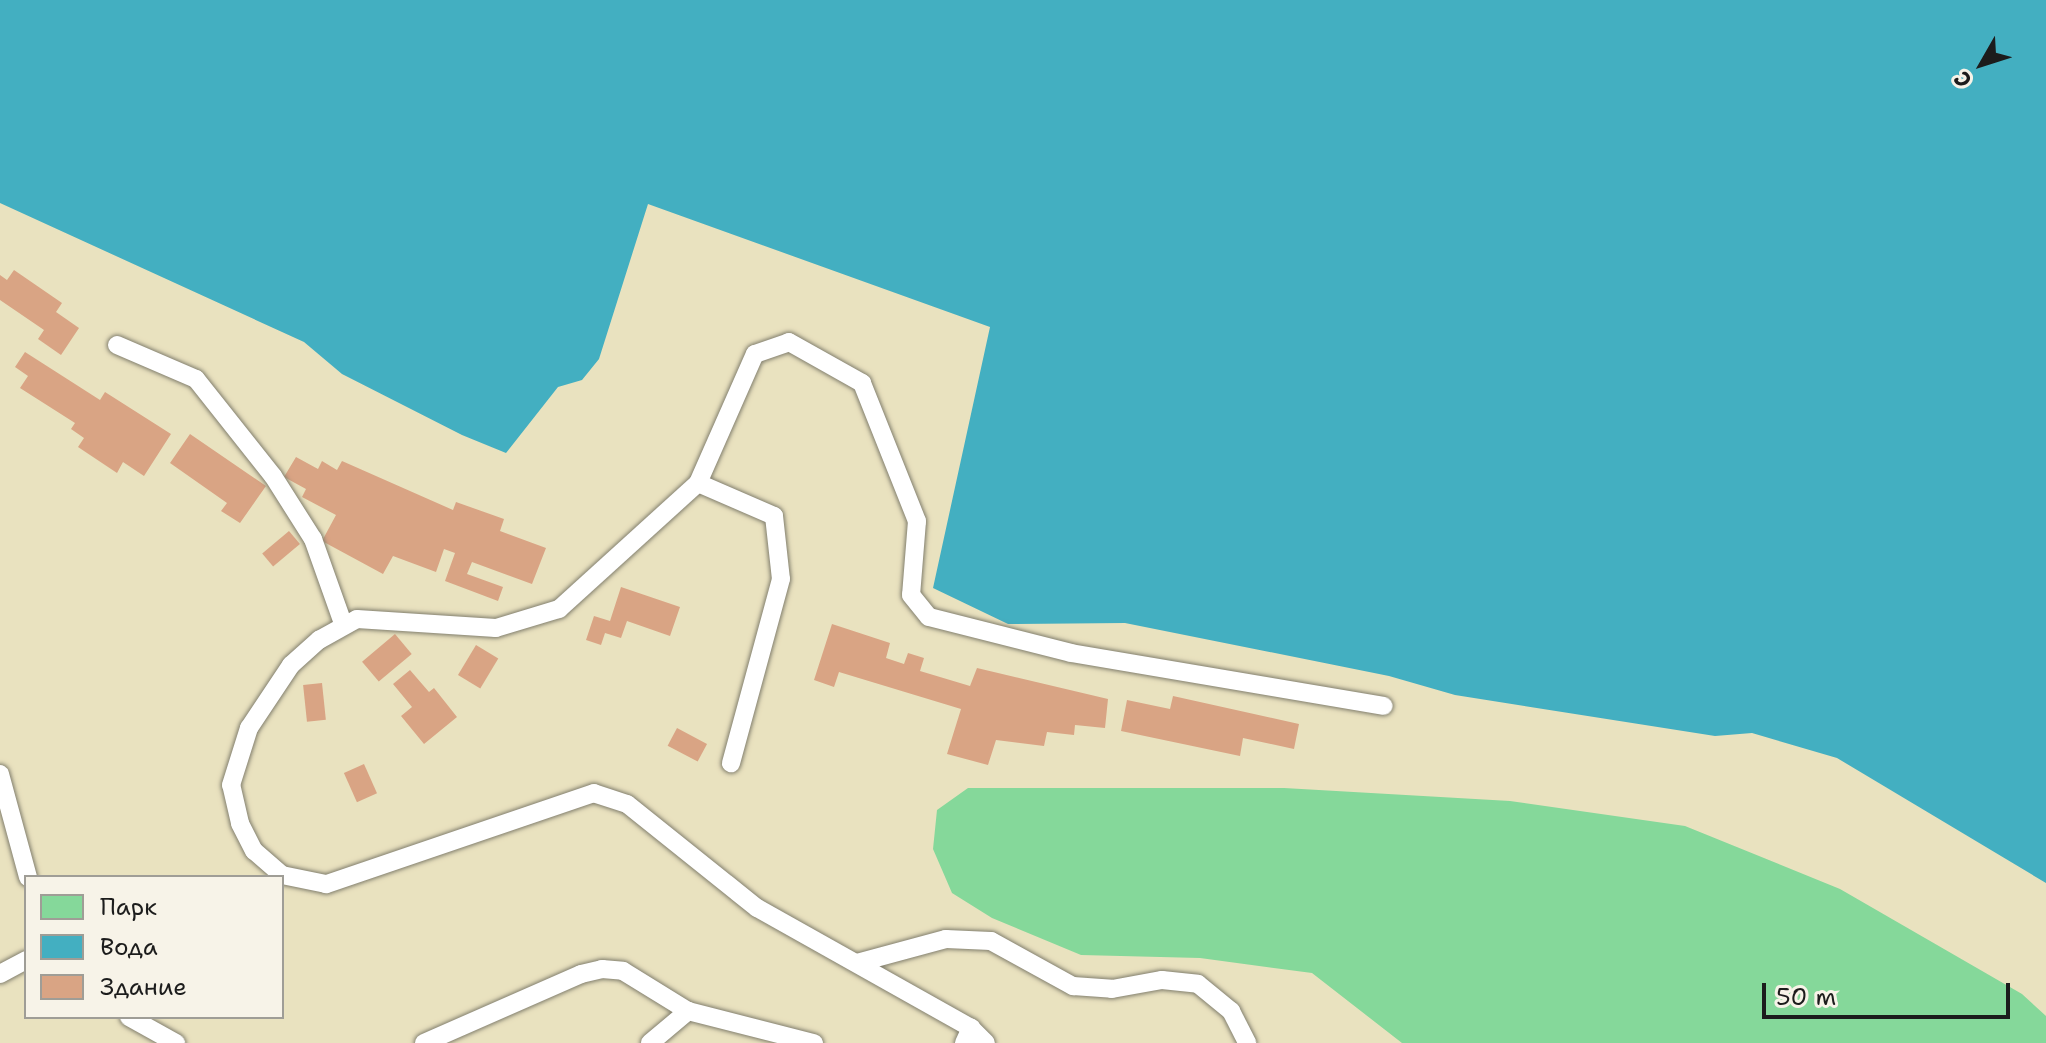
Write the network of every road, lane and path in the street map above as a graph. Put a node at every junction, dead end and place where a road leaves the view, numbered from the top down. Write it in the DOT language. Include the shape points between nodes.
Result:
graph roads {
  1 [pos="117,345"];
  2 [pos="698,483"];
  3 [pos="344,626"];
  4 [pos="1384,706"];
  5 [pos="731,763"];
  6 [pos="0,774"];
  7 [pos="27,875"];
  8 [pos="282,875"];
  9 [pos="284,875"];
  10 [pos="24,961"];
  11 [pos="857,963"];
  12 [pos="0,974"];
  13 [pos="688,1011"];
  14 [pos="133,1019"];
  15 [pos="968,1036"];
  16 [pos="176,1043"];
  17 [pos="424,1043"];
  18 [pos="650,1043"];
  19 [pos="814,1043"];
  20 [pos="986,1043"];
  21 [pos="1247,1043"];
  1 -- 3 [label="lane" via="196,379 273,476 313,539"];
  2 -- 3 [label="lane" via="559,609 537,618 496,628 357,619"];
  2 -- 4 [label="lane" via="755,354 789,342 862,383 917,521 911,595 929,617 1071,653"];
  2 -- 5 [label="lane" via="774,516 781,579"];
  3 -- 8 [label="lane" via="291,665 249,728 231,785 240,823 254,851"];
  6 -- 7 [label="lane"];
  9 -- 11 [label="lane" via="326,884 594,793 627,804 757,908"];
  10 -- 12 [label="lane"];
  11 -- 15 [label="lane"];
  11 -- 21 [label="lane" via="946,939 991,941 1073,986 1112,989 1162,980 1198,984 1231,1011"];
  13 -- 17 [label="lane" via="623,971 602,969"];
  13 -- 18 [label="lane"];
  13 -- 19 [label="lane"];
  14 -- 16 [label="lane"];
  15 -- 20 [label="lane"];
}
